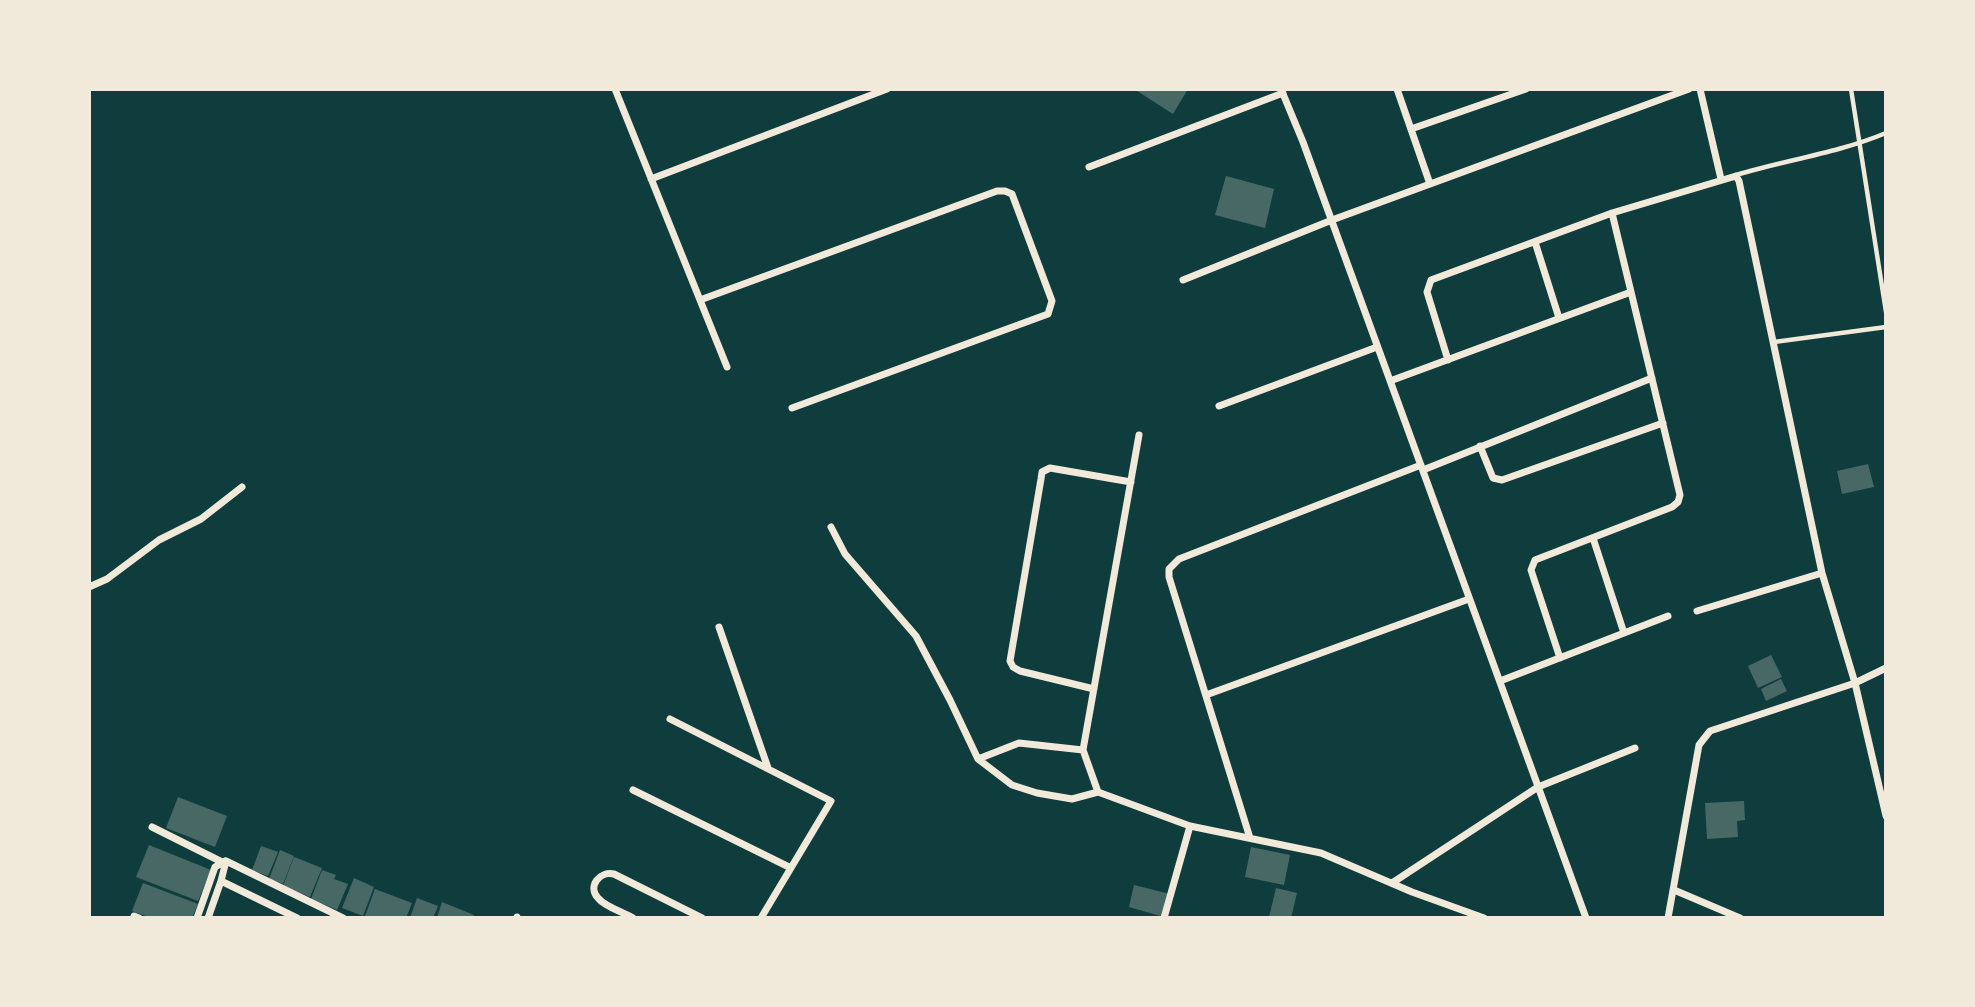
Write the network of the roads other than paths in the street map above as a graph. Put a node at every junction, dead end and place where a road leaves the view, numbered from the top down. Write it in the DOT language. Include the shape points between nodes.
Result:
graph roads {
  1 [pos="615,89"];
  2 [pos="887,89"];
  3 [pos="1397,89"];
  4 [pos="1526,89"];
  5 [pos="1689,89"];
  6 [pos="1700,89"];
  7 [pos="1851,89"];
  8 [pos="1282,91"];
  9 [pos="1411,129"];
  10 [pos="1886,133"];
  11 [pos="1860,144"];
  12 [pos="1089,167"];
  13 [pos="1735,176"];
  14 [pos="651,179"];
  15 [pos="1721,179"];
  16 [pos="1430,184"];
  17 [pos="1612,214"];
  18 [pos="1332,220"];
  19 [pos="1535,242"];
  20 [pos="1183,280"];
  21 [pos="1631,292"];
  22 [pos="700,300"];
  23 [pos="1886,312"];
  24 [pos="1559,318"];
  25 [pos="1886,327"];
  26 [pos="1774,342"];
  27 [pos="1377,347"];
  28 [pos="1448,360"];
  29 [pos="727,367"];
  30 [pos="1652,378"];
  31 [pos="1390,381"];
  32 [pos="1219,406"];
  33 [pos="792,408"];
  34 [pos="1662,423"];
  35 [pos="1139,435"];
  36 [pos="1480,446"];
  37 [pos="1422,467"];
  38 [pos="1131,482"];
  39 [pos="242,487"];
  40 [pos="831,527"];
  41 [pos="1592,538"];
  42 [pos="1822,573"];
  43 [pos="89,587"];
  44 [pos="1469,599"];
  45 [pos="1697,611"];
  46 [pos="1668,616"];
  47 [pos="719,627"];
  48 [pos="1624,633"];
  49 [pos="1560,658"];
  50 [pos="1886,668"];
  51 [pos="1500,681"];
  52 [pos="1855,683"];
  53 [pos="1094,689"];
  54 [pos="1206,695"];
  55 [pos="670,719"];
  56 [pos="1635,748"];
  57 [pos="1083,750"];
  58 [pos="978,759"];
  59 [pos="768,768"];
  60 [pos="1538,787"];
  61 [pos="633,790"];
  62 [pos="1098,792"];
  63 [pos="1886,817"];
  64 [pos="1190,826"];
  65 [pos="152,827"];
  66 [pos="1250,838"];
  67 [pos="224,862"];
  68 [pos="791,867"];
  69 [pos="221,881"];
  70 [pos="1392,883"];
  71 [pos="1674,890"];
  72 [pos="197,918"];
  73 [pos="208,918"];
  74 [pos="297,918"];
  75 [pos="343,918"];
  76 [pos="633,918"];
  77 [pos="702,918"];
  78 [pos="761,918"];
  79 [pos="1164,918"];
  80 [pos="1484,918"];
  81 [pos="1586,918"];
  82 [pos="1668,918"];
  83 [pos="1740,918"];
  1 -- 14 [label="street"];
  2 -- 14 [label="street"];
  3 -- 9 [label="street"];
  4 -- 9 [label="street"];
  5 -- 16 [label="street"];
  6 -- 15 [label="street"];
  7 -- 11 [label="lane"];
  8 -- 12 [label="street"];
  8 -- 18 [label="street"];
  9 -- 16 [label="street"];
  10 -- 11 [label="lane"];
  11 -- 13 [label="lane"];
  11 -- 23 [label="lane"];
  13 -- 15 [label="street"];
  13 -- 26 [label="street"];
  14 -- 22 [label="street"];
  15 -- 17 [label="street"];
  16 -- 18 [label="street"];
  17 -- 19 [label="street"];
  17 -- 21 [label="street"];
  18 -- 20 [label="street"];
  18 -- 27 [label="street"];
  19 -- 24 [label="street"];
  19 -- 28 [label="street" via="1431,280 1427,292"];
  21 -- 24 [label="street"];
  21 -- 30 [label="street"];
  22 -- 29 [label="street"];
  22 -- 33 [label="street" via="997,191 1012,194 1052,301 1048,314"];
  24 -- 28 [label="street"];
  25 -- 26 [label="lane"];
  26 -- 42 [label="street"];
  27 -- 31 [label="street"];
  27 -- 32 [label="street"];
  28 -- 31 [label="street"];
  30 -- 34 [label="street"];
  30 -- 36 [label="street"];
  31 -- 37 [label="street"];
  34 -- 36 [label="street" via="1502,480 1493,478"];
  34 -- 41 [label="street" via="1678,502"];
  35 -- 38 [label="street"];
  36 -- 37 [label="street"];
  37 -- 44 [label="street"];
  37 -- 54 [label="street" via="1173,563 1169,577"];
  38 -- 53 [label="street"];
  38 -- 53 [label="street" via="1050,468 1042,472 1038,493 1010,661 1020,671"];
  39 -- 43 [label="street" via="201,519 159,540"];
  40 -- 58 [label="street" via="845,554 916,636"];
  41 -- 48 [label="street"];
  41 -- 49 [label="street" via="1532,564"];
  42 -- 45 [label="street"];
  42 -- 52 [label="street"];
  44 -- 51 [label="street"];
  44 -- 54 [label="street"];
  46 -- 48 [label="street"];
  47 -- 59 [label="street"];
  48 -- 49 [label="street"];
  49 -- 51 [label="street"];
  50 -- 52 [label="street"];
  51 -- 60 [label="street"];
  52 -- 63 [label="street"];
  52 -- 71 [label="street" via="1704,736"];
  53 -- 57 [label="street"];
  54 -- 66 [label="street"];
  55 -- 59 [label="street"];
  56 -- 60 [label="street"];
  57 -- 58 [label="street" via="1019,743"];
  57 -- 62 [label="street"];
  58 -- 62 [label="street" via="1012,785 1037,793 1072,799"];
  59 -- 68 [label="street" via="831,802"];
  60 -- 70 [label="street"];
  60 -- 81 [label="street"];
  61 -- 68 [label="street"];
  62 -- 64 [label="street"];
  64 -- 66 [label="street"];
  64 -- 79 [label="street"];
  65 -- 67 [label="street"];
  66 -- 70 [label="street" via="1321,853"];
  67 -- 69 [label="street"];
  67 -- 72 [label="street" via="215,867"];
  67 -- 75 [label="street"];
  68 -- 78 [label="street"];
  69 -- 73 [label="street"];
  69 -- 74 [label="street"];
  70 -- 80 [label="street"];
  71 -- 82 [label="street"];
  71 -- 83 [label="street"];
  76 -- 77 [label="street" via="596,896 597,878 611,873"];
}
